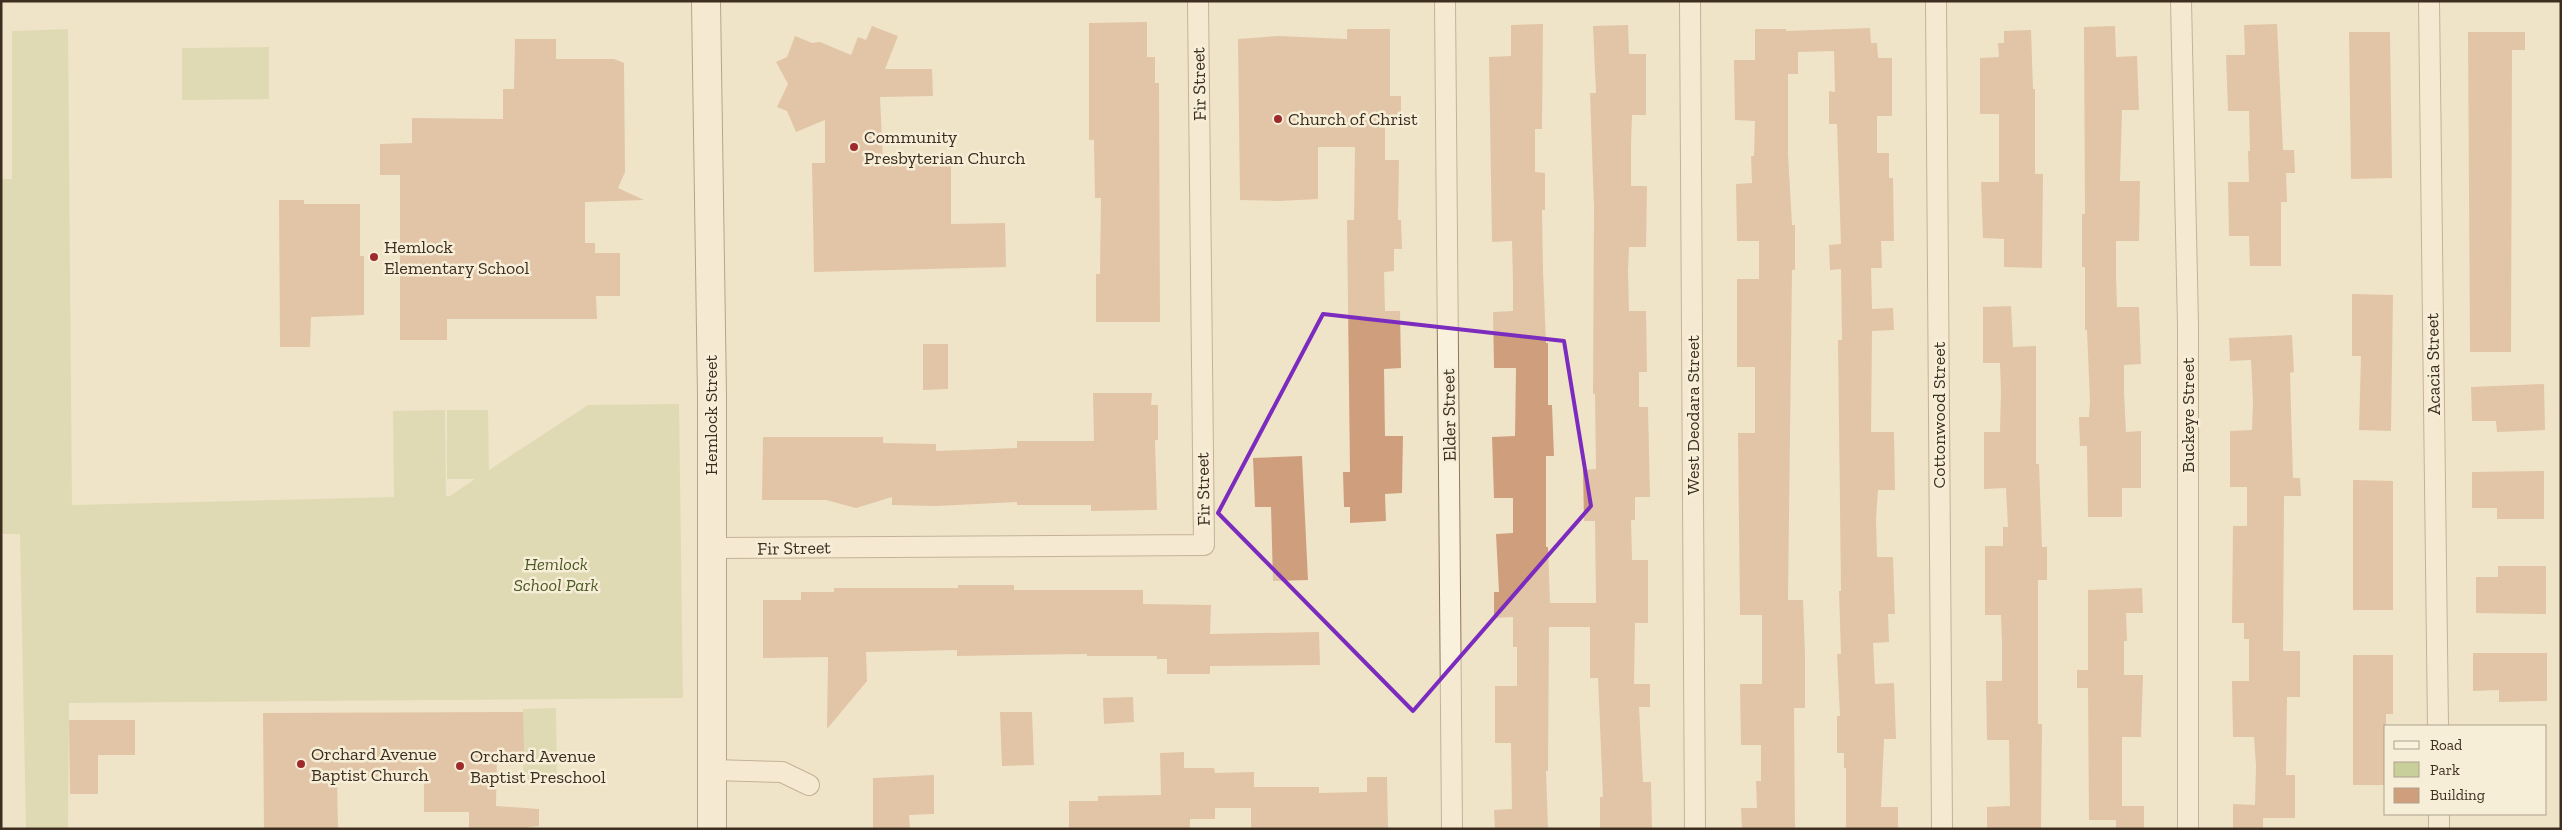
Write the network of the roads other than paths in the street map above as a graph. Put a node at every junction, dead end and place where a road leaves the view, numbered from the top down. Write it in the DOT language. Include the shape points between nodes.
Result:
graph roads {
  1 [pos="706,1"];
  2 [pos="1198,1"];
  3 [pos="1445,1"];
  4 [pos="1690,1"];
  5 [pos="1936,1"];
  6 [pos="2181,1"];
  7 [pos="2428,1"];
  8 [pos="711,548"];
  9 [pos="2438,725"];
  10 [pos="712,770"];
  11 [pos="809,785"];
  12 [pos="2439,815"];
  13 [pos="712,829"];
  14 [pos="1452,829"];
  15 [pos="1695,829"];
  16 [pos="1942,829"];
  17 [pos="2188,829"];
  18 [pos="2439,829"];
  1 -- 8 [label="street, Hemlock Street"];
  2 -- 8 [label="street, Fir Street" via="1204,545"];
  3 -- 14 [label="street, Elder Street"];
  4 -- 15 [label="street, West Deodara Street"];
  5 -- 16 [label="street, Cottonwood Street"];
  6 -- 17 [label="street, Buckeye Street" via="2188,326"];
  7 -- 9 [label="street, Acacia Street"];
  8 -- 10 [label="street, Hemlock Street"];
  10 -- 11 [label="street" via="782,772"];
  10 -- 13 [label="street, Hemlock Street"];
  12 -- 18 [label="street"];
}
